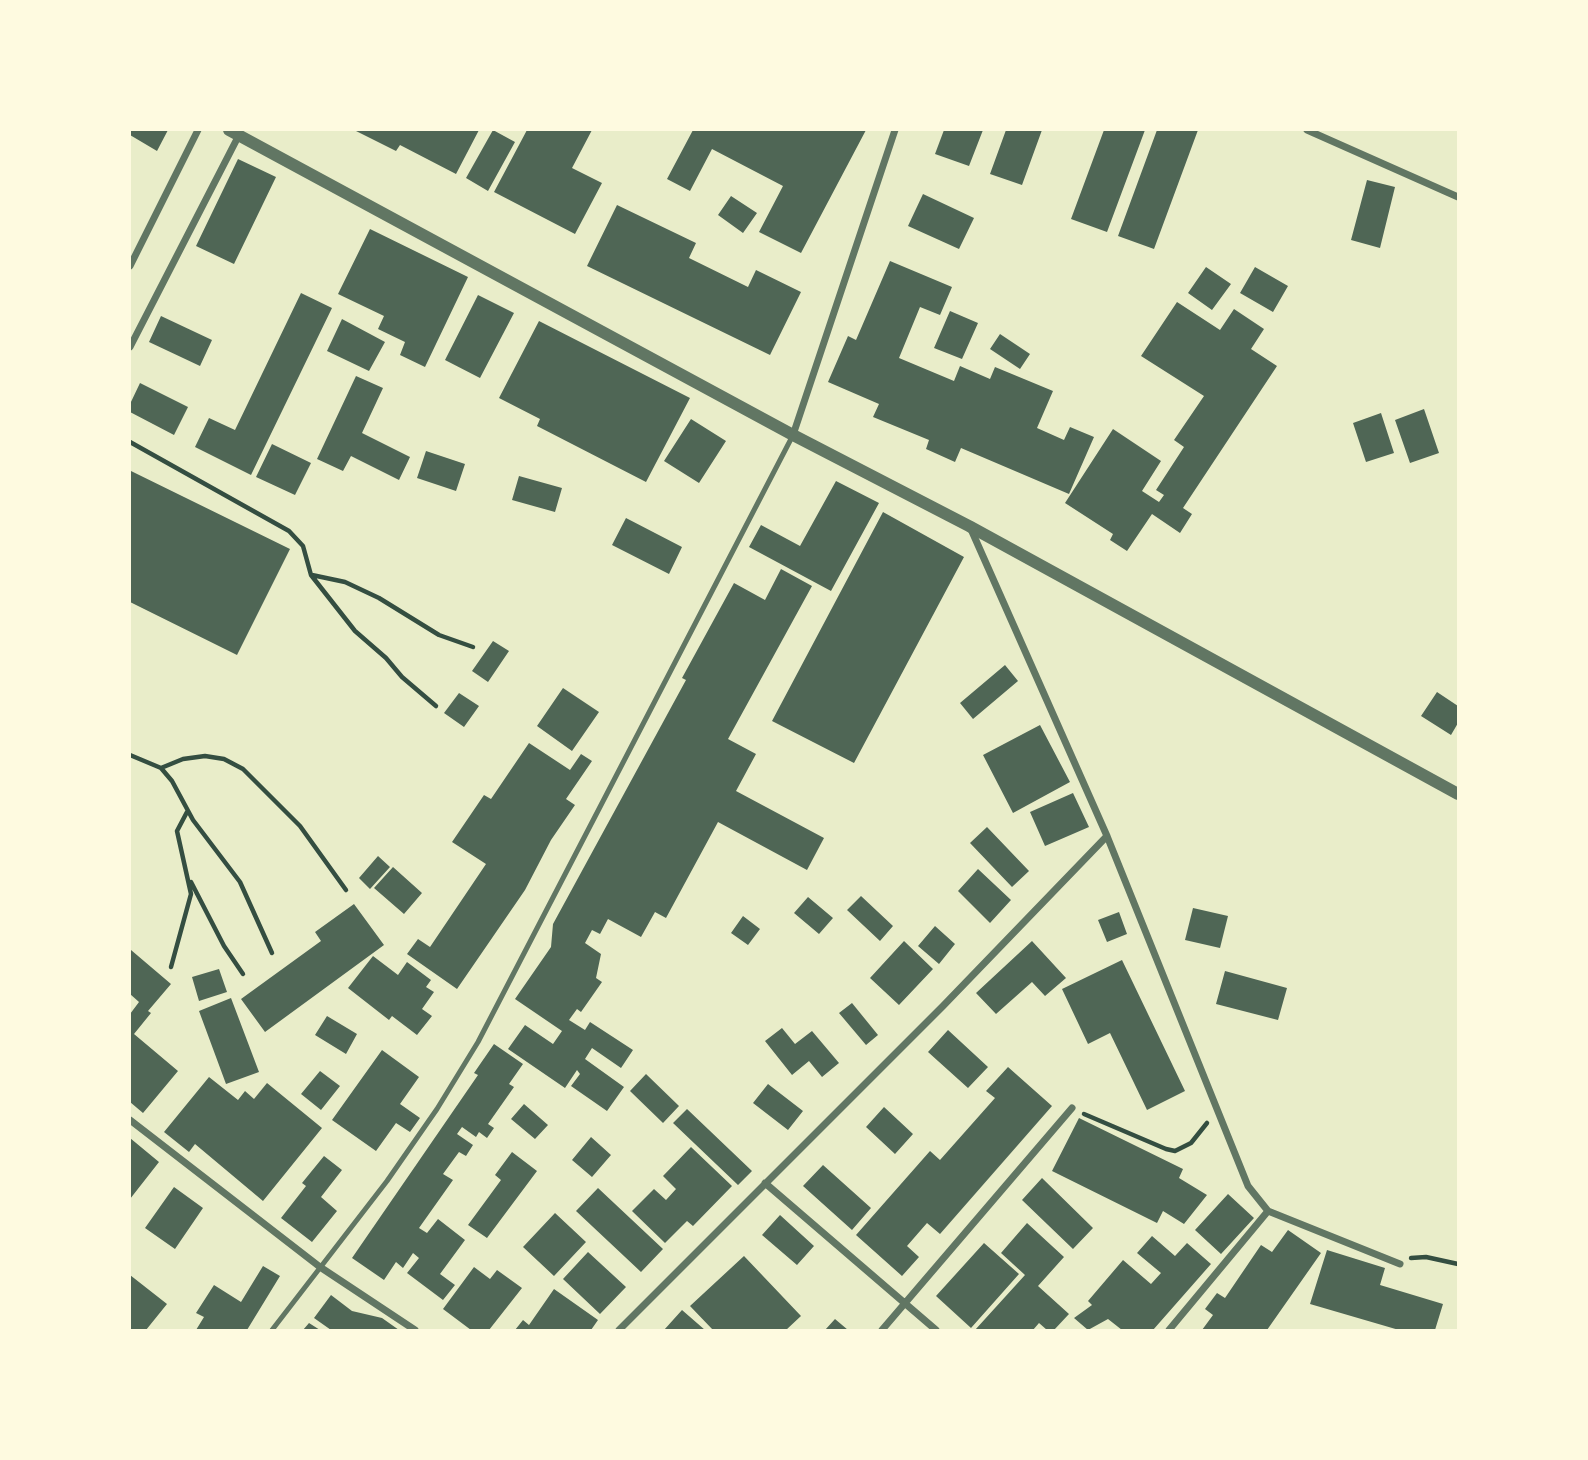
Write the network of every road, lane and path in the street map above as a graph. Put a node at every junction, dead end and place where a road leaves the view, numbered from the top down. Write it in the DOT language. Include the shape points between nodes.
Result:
graph roads {
  1 [pos="198,130"];
  2 [pos="895,130"];
  3 [pos="1307,130"];
  4 [pos="237,131"];
  5 [pos="1458,197"];
  6 [pos="130,266"];
  7 [pos="130,347"];
  8 [pos="793,435"];
  9 [pos="130,442"];
  10 [pos="970,526"];
  11 [pos="311,575"];
  12 [pos="473,647"];
  13 [pos="436,706"];
  14 [pos="130,755"];
  15 [pos="161,768"];
  16 [pos="1458,794"];
  17 [pos="188,811"];
  18 [pos="1107,836"];
  19 [pos="187,875"];
  20 [pos="346,890"];
  21 [pos="272,953"];
  22 [pos="170,967"];
  23 [pos="243,974"];
  24 [pos="1072,1108"];
  25 [pos="1216,1108"];
  26 [pos="130,1120"];
  27 [pos="765,1183"];
  28 [pos="1268,1211"];
  29 [pos="1400,1264"];
  30 [pos="1458,1264"];
  31 [pos="320,1267"];
  32 [pos="905,1304"];
  33 [pos="272,1331"];
  34 [pos="415,1331"];
  35 [pos="619,1331"];
  36 [pos="882,1331"];
  37 [pos="936,1331"];
  38 [pos="1169,1331"];
  1 -- 6 [label="street"];
  2 -- 8 [label="street"];
  3 -- 5 [label="street"];
  4 -- 7 [label="street"];
  4 -- 8 [label="street"];
  8 -- 10 [label="street"];
  8 -- 31 [label="lane" via="478,1042 387,1181"];
  9 -- 11 [label="path" via="289,531 303,547"];
  10 -- 16 [label="street"];
  10 -- 18 [label="street"];
  11 -- 12 [label="path" via="345,582 439,635"];
  11 -- 13 [label="path" via="355,631"];
  14 -- 15 [label="path"];
  15 -- 17 [label="path"];
  15 -- 20 [label="path" via="205,756 243,769 300,826"];
  17 -- 19 [label="path" via="177,831"];
  17 -- 21 [label="path" via="240,882"];
  18 -- 25 [label="street"];
  18 -- 27 [label="street"];
  19 -- 22 [label="path" via="191,894"];
  19 -- 23 [label="path"];
  24 -- 25 [label="path" via="1175,1151 1191,1143"];
  24 -- 32 [label="street"];
  25 -- 28 [label="street" via="1248,1186"];
  26 -- 31 [label="street"];
  27 -- 32 [label="street"];
  27 -- 35 [label="street"];
  28 -- 29 [label="street"];
  28 -- 38 [label="street"];
  29 -- 30 [label="path" via="1412,1257 1426,1257"];
  31 -- 33 [label="lane"];
  31 -- 34 [label="street"];
  32 -- 36 [label="street"];
  32 -- 37 [label="street"];
}
